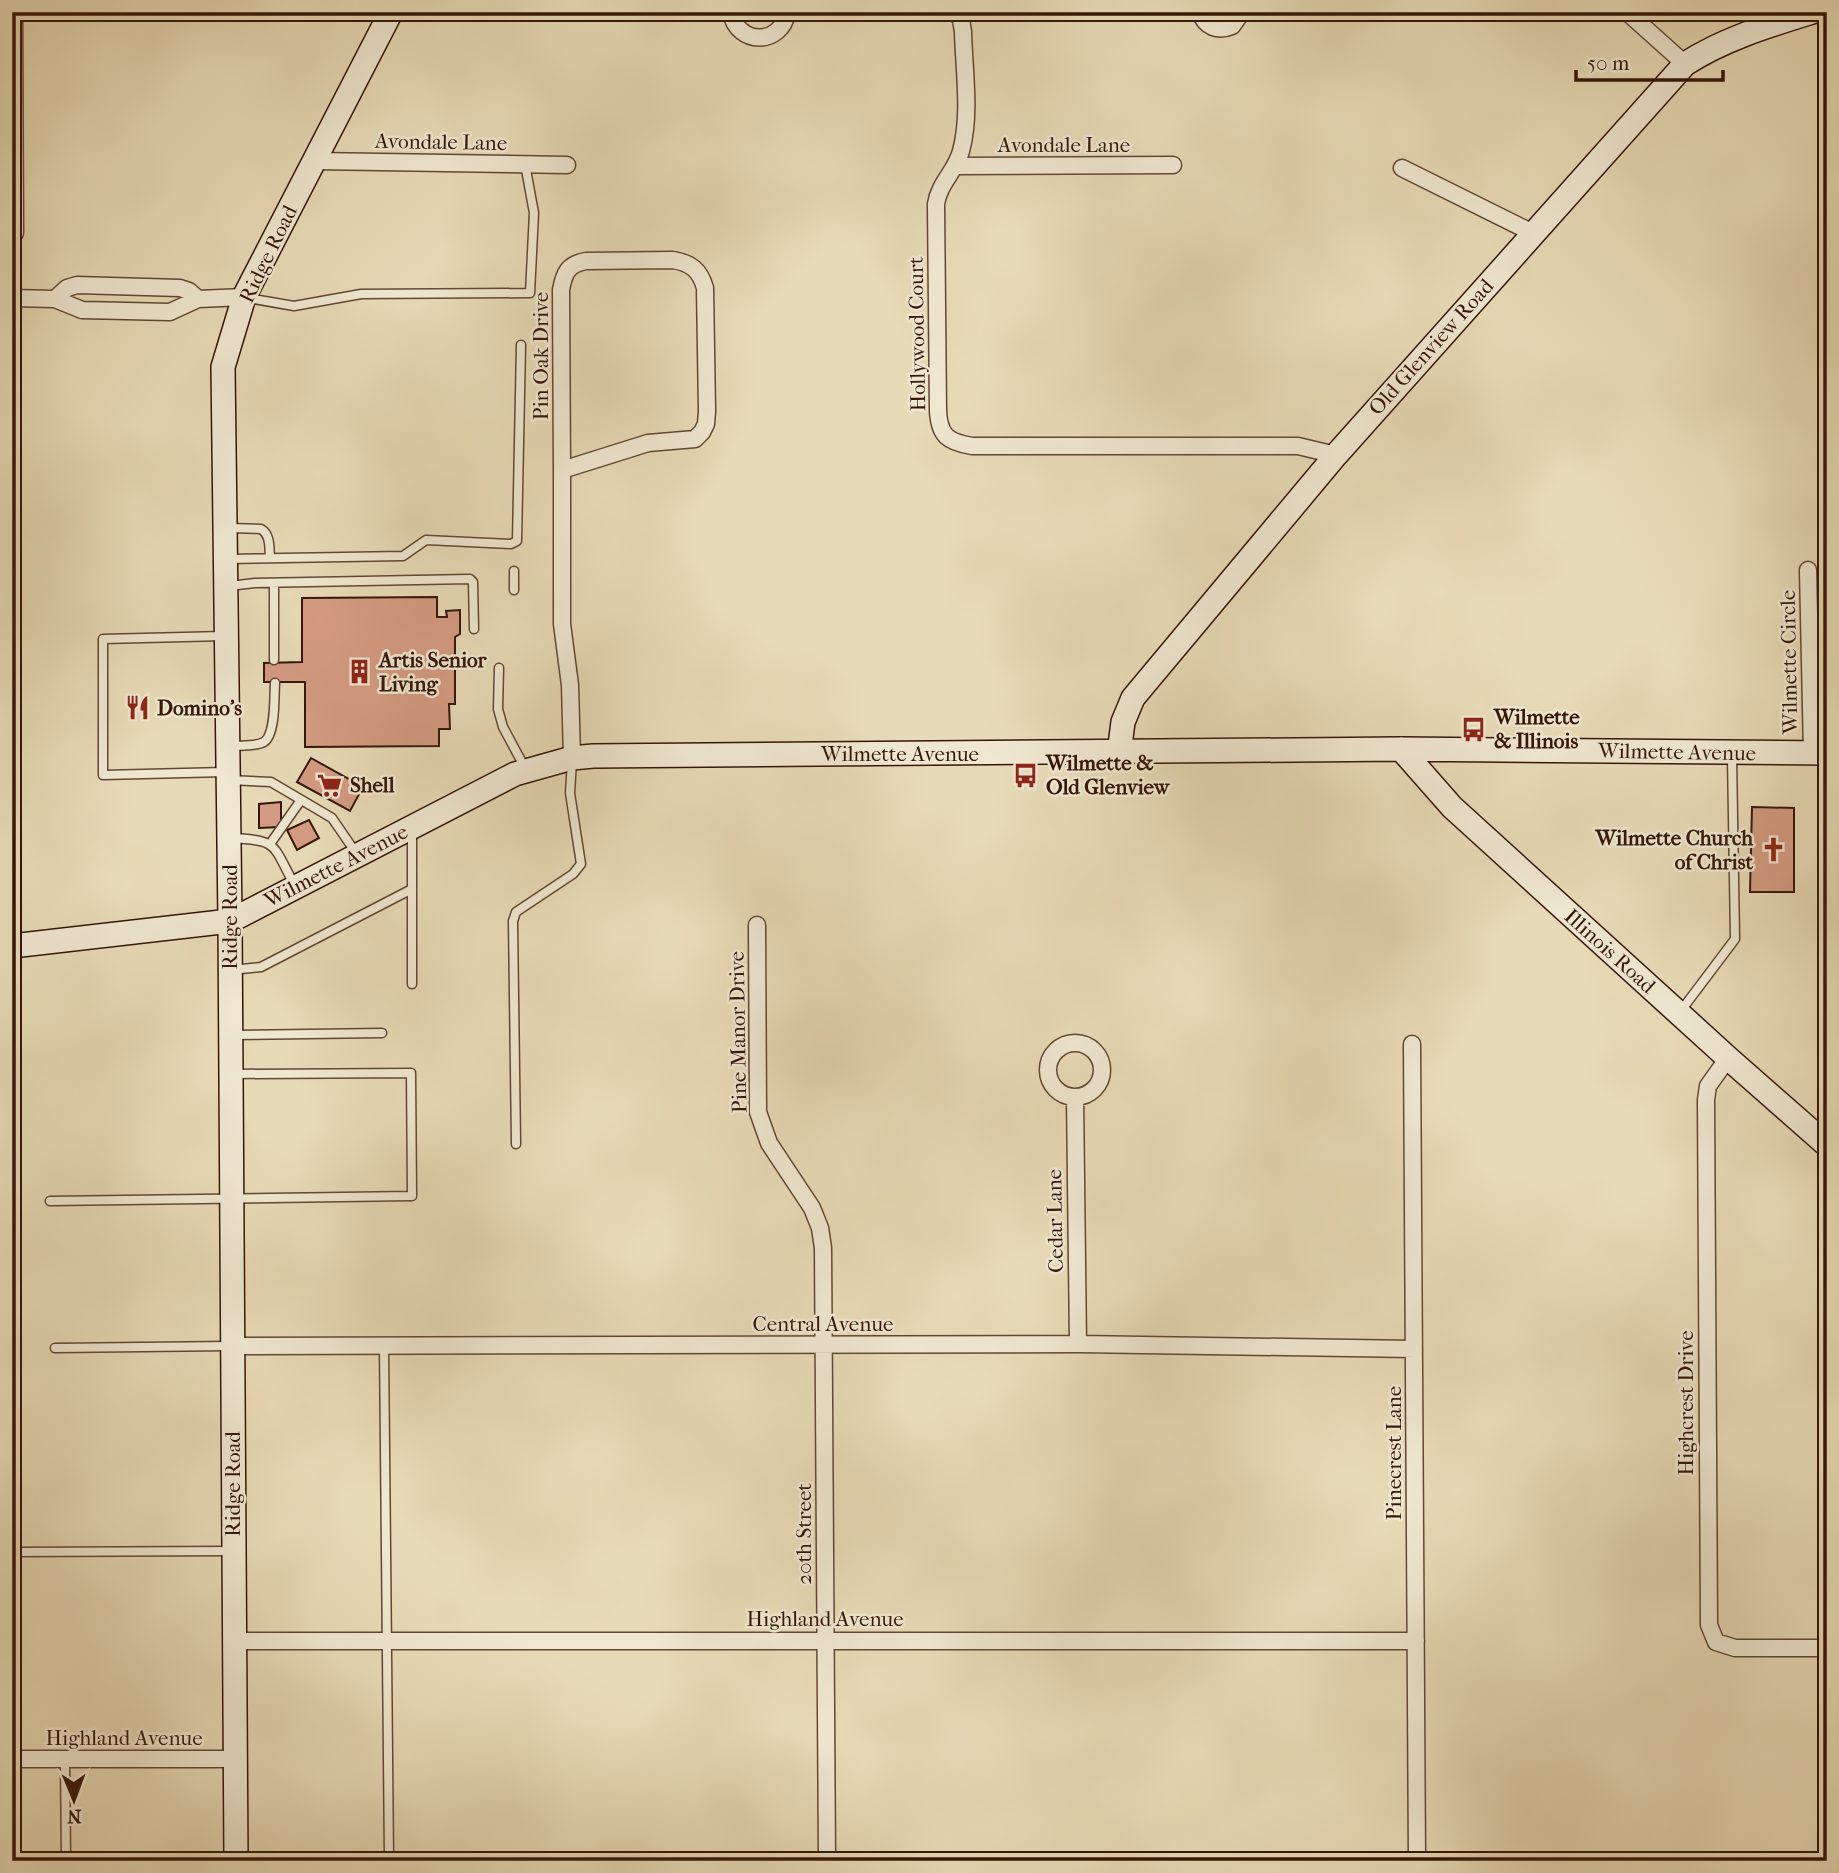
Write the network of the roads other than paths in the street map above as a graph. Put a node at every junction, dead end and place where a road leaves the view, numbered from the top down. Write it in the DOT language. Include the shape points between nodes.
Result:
graph roads {
  1 [pos="14,12"];
  2 [pos="391,12"];
  3 [pos="731,12"];
  4 [pos="788,12"];
  5 [pos="956,12"];
  6 [pos="1200,12"];
  7 [pos="1242,12"];
  8 [pos="1627,12"];
  9 [pos="1812,12"];
  10 [pos="1685,64"];
  11 [pos="315,161"];
  12 [pos="525,164"];
  13 [pos="567,165"];
  14 [pos="1173,165"];
  15 [pos="956,166"];
  16 [pos="1402,168"];
  17 [pos="1533,233"];
  18 [pos="12,237"];
  19 [pos="244,297"];
  20 [pos="12,298"];
  21 [pos="55,299"];
  22 [pos="198,299"];
  23 [pos="521,345"];
  24 [pos="1336,455"];
  25 [pos="562,470"];
  26 [pos="226,527"];
  27 [pos="270,558"];
  28 [pos="226,559"];
  29 [pos="1808,570"];
  30 [pos="514,571"];
  31 [pos="274,583"];
  32 [pos="226,586"];
  33 [pos="514,590"];
  34 [pos="474,629"];
  35 [pos="227,636"];
  36 [pos="274,660"];
  37 [pos="499,668"];
  38 [pos="275,683"];
  39 [pos="228,746"];
  40 [pos="1401,749"];
  41 [pos="1119,753"];
  42 [pos="1731,753"];
  43 [pos="1820,753"];
  44 [pos="572,758"];
  45 [pos="526,771"];
  46 [pos="228,776"];
  47 [pos="301,800"];
  48 [pos="412,827"];
  49 [pos="229,838"];
  50 [pos="270,844"];
  51 [pos="357,855"];
  52 [pos="296,887"];
  53 [pos="412,889"];
  54 [pos="230,920"];
  55 [pos="757,925"];
  56 [pos="12,946"];
  57 [pos="230,970"];
  58 [pos="412,984"];
  59 [pos="1679,1014"];
  60 [pos="382,1033"];
  61 [pos="230,1035"];
  62 [pos="1412,1044"];
  63 [pos="1728,1058"];
  64 [pos="230,1074"];
  65 [pos="1075,1097"];
  66 [pos="516,1144"];
  67 [pos="1827,1145"];
  68 [pos="231,1198"];
  69 [pos="50,1201"];
  70 [pos="823,1248"];
  71 [pos="1078,1344"];
  72 [pos="823,1345"];
  73 [pos="232,1346"];
  74 [pos="384,1346"];
  75 [pos="55,1348"];
  76 [pos="1414,1349"];
  77 [pos="234,1551"];
  78 [pos="12,1552"];
  79 [pos="825,1640"];
  80 [pos="387,1641"];
  81 [pos="1416,1641"];
  82 [pos="234,1642"];
  83 [pos="1827,1648"];
  84 [pos="12,1759"];
  85 [pos="65,1759"];
  86 [pos="235,1759"];
  87 [pos="389,1859"];
  88 [pos="66,1861"];
  89 [pos="236,1861"];
  90 [pos="827,1861"];
  91 [pos="1417,1861"];
  1 -- 18 [label="street"];
  2 -- 11 [label="street, Ridge Road"];
  3 -- 4 [label="street" via="740,32 757,38 775,34"];
  5 -- 15 [label="street, Hollywood Court" via="963,32 965,125"];
  6 -- 7 [label="street" via="1207,24 1219,29 1232,26"];
  8 -- 10 [label="street"];
  9 -- 10 [label="street, Old Glenview Road" via="1731,39"];
  10 -- 17 [label="street, Old Glenview Road"];
  11 -- 12 [label="street, Avondale Lane"];
  11 -- 19 [label="street, Ridge Road"];
  12 -- 13 [label="street, Avondale Lane"];
  12 -- 19 [label="lane" via="534,213 530,293 361,294 294,306"];
  14 -- 15 [label="street, Avondale Lane"];
  15 -- 24 [label="street, Hollywood Court" via="942,185 936,204 938,410 945,436 972,446 1298,446"];
  16 -- 17 [label="street"];
  17 -- 24 [label="street, Old Glenview Road"];
  19 -- 22 [label="street"];
  19 -- 26 [label="street, Ridge Road" via="223,367"];
  20 -- 21 [label="street"];
  21 -- 22 [label="street" via="82,310 170,312"];
  21 -- 22 [label="street" via="77,285 180,288"];
  23 -- 27 [label="lane" via="517,541 426,540 403,556"];
  24 -- 41 [label="street, Old Glenview Road" via="1133,698 1123,722"];
  25 -- 25 [label="street, Pin Oak Drive" via="561,290 568,268 586,261 686,262 702,276 705,288 707,411 702,432 695,439 648,443"];
  25 -- 44 [label="street, Pin Oak Drive" via="562,624"];
  26 -- 27 [label="lane" via="265,531"];
  26 -- 28 [label="street, Ridge Road"];
  27 -- 28 [label="lane"];
  28 -- 32 [label="street, Ridge Road"];
  29 -- 43 [label="street, Wilmette Circle"];
  30 -- 33 [label="lane"];
  31 -- 32 [label="lane"];
  31 -- 34 [label="lane" via="470,579"];
  31 -- 36 [label="lane"];
  32 -- 35 [label="street, Ridge Road"];
  35 -- 39 [label="street, Ridge Road"];
  35 -- 46 [label="lane" via="103,639 103,775"];
  37 -- 45 [label="lane" via="498,709"];
  38 -- 39 [label="lane" via="270,736 255,745"];
  39 -- 46 [label="street, Ridge Road"];
  40 -- 41 [label="street, Wilmette Avenue"];
  40 -- 42 [label="street, Wilmette Avenue"];
  40 -- 59 [label="street, Illinois Road" via="1452,807"];
  41 -- 44 [label="street, Wilmette Avenue"];
  42 -- 43 [label="street, Wilmette Avenue"];
  42 -- 59 [label="lane" via="1735,939"];
  44 -- 45 [label="street, Wilmette Avenue"];
  44 -- 66 [label="lane" via="570,793 581,864 516,912 513,921"];
  45 -- 48 [label="street, Wilmette Avenue"];
  46 -- 47 [label="lane" via="271,782"];
  46 -- 49 [label="street, Ridge Road"];
  47 -- 50 [label="lane"];
  47 -- 51 [label="lane" via="332,818"];
  48 -- 51 [label="street, Wilmette Avenue"];
  48 -- 53 [label="lane"];
  49 -- 50 [label="lane"];
  49 -- 54 [label="street, Ridge Road"];
  50 -- 52 [label="lane"];
  51 -- 52 [label="street, Wilmette Avenue"];
  52 -- 54 [label="street, Wilmette Avenue"];
  53 -- 57 [label="lane" via="261,967"];
  53 -- 58 [label="lane"];
  54 -- 56 [label="street, Wilmette Avenue"];
  54 -- 57 [label="street, Ridge Road"];
  55 -- 70 [label="street, Pine Manor Drive" via="758,1112 769,1143 812,1208"];
  57 -- 61 [label="street, Ridge Road"];
  59 -- 63 [label="street, Illinois Road"];
  60 -- 61 [label="lane"];
  61 -- 64 [label="street, Ridge Road"];
  62 -- 76 [label="street, Pinecrest Lane"];
  63 -- 67 [label="street, Illinois Road"];
  63 -- 83 [label="street, Highcrest Drive" via="1708,1086 1706,1100 1709,1625 1716,1642 1735,1648"];
  64 -- 68 [label="street, Ridge Road"];
  64 -- 68 [label="lane" via="411,1073 412,1196"];
  65 -- 71 [label="street, Cedar Lane"];
  68 -- 69 [label="lane"];
  68 -- 73 [label="street, Ridge Road"];
  70 -- 72 [label="street, 20th Street"];
  71 -- 72 [label="street, Central Avenue"];
  71 -- 76 [label="street, Central Avenue"];
  72 -- 74 [label="street, Central Avenue"];
  72 -- 79 [label="street, 20th Street"];
  73 -- 74 [label="street, Central Avenue"];
  73 -- 75 [label="lane"];
  73 -- 77 [label="street, Ridge Road"];
  74 -- 80 [label="lane"];
  76 -- 81 [label="street, Pinecrest Lane"];
  77 -- 78 [label="lane"];
  77 -- 82 [label="street, Ridge Road"];
  79 -- 80 [label="street, Highland Avenue"];
  79 -- 81 [label="street, Highland Avenue"];
  79 -- 90 [label="street, 20th Street"];
  80 -- 82 [label="street, Highland Avenue"];
  80 -- 87 [label="lane"];
  81 -- 91 [label="street, Pinecrest Lane"];
  82 -- 86 [label="street, Ridge Road"];
  84 -- 85 [label="street, Highland Avenue"];
  85 -- 86 [label="street, Highland Avenue"];
  85 -- 88 [label="lane"];
  86 -- 89 [label="street, Ridge Road"];
}
